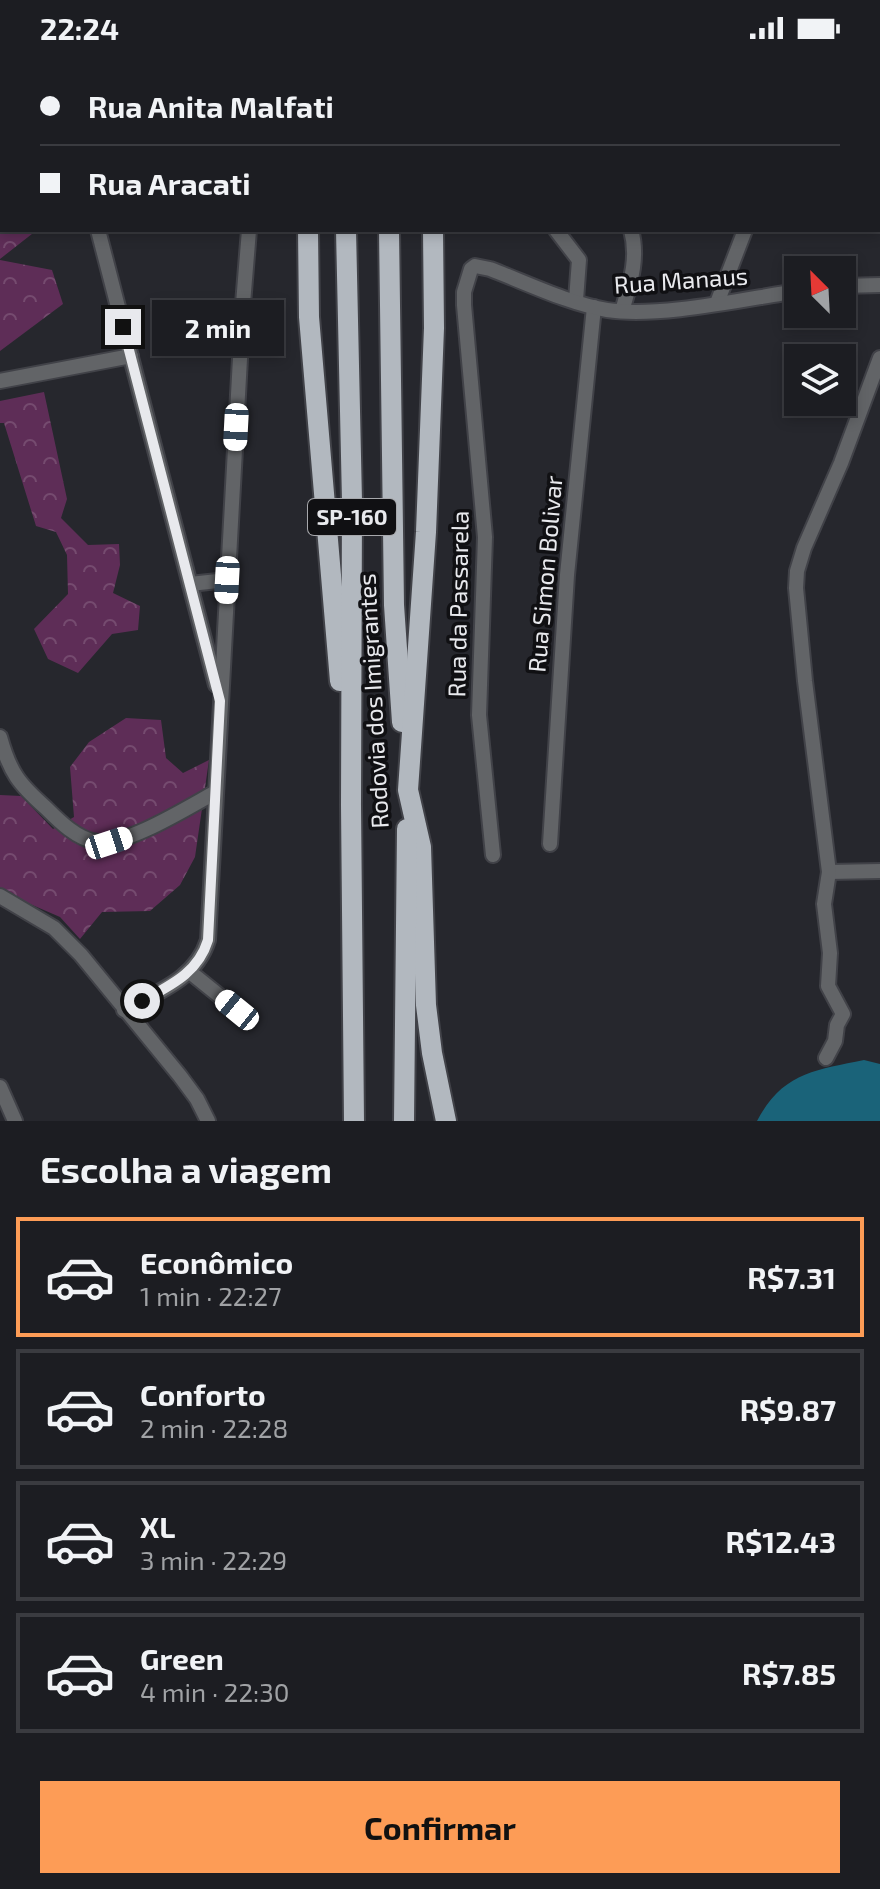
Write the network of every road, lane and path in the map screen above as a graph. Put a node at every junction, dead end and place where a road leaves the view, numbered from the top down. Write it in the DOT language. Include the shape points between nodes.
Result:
graph roads {
  1 [pos="99,232"];
  2 [pos="249,232"];
  3 [pos="308,232"];
  4 [pos="346,232"];
  5 [pos="389,232"];
  6 [pos="433,232"];
  7 [pos="558,232"];
  8 [pos="631,232"];
  9 [pos="744,232"];
  10 [pos="479,266"];
  11 [pos="880,285"];
  12 [pos="856,286"];
  13 [pos="784,293"];
  14 [pos="576,300"];
  15 [pos="717,303"];
  16 [pos="594,307"];
  17 [pos="622,311"];
  18 [pos="131,356"];
  19 [pos="880,358"];
  20 [pos="0,381"];
  21 [pos="227,580"];
  22 [pos="190,584"];
  23 [pos="220,701"];
  24 [pos="1,748"];
  25 [pos="0,782"];
  26 [pos="24,788"];
  27 [pos="408,790"];
  28 [pos="216,792"];
  29 [pos="351,805"];
  30 [pos="550,844"];
  31 [pos="493,855"];
  32 [pos="880,871"];
  33 [pos="829,872"];
  34 [pos="0,896"];
  35 [pos="190,972"];
  36 [pos="124,1010"];
  37 [pos="237,1010"];
  38 [pos="826,1058"];
  39 [pos="0,1087"];
  40 [pos="15,1121"];
  41 [pos="208,1121"];
  42 [pos="354,1121"];
  43 [pos="404,1121"];
  44 [pos="446,1121"];
  1 -- 18 [label="street"];
  2 -- 21 [label="street"];
  3 -- 29 [label="highway" via="309,317"];
  4 -- 29 [label="highway, Rodovia dos Imigrantes / SP-160"];
  5 -- 27 [label="highway, Rodovia dos Imigrantes / SP-160" via="394,605"];
  6 -- 27 [label="highway" via="426,532"];
  7 -- 14 [label="street" via="579,260"];
  8 -- 17 [label="street" via="635,263"];
  9 -- 15 [label="street"];
  10 -- 14 [label="street, Rua Manaus"];
  10 -- 31 [label="street, Rua da Passarela" via="469,273 464,305 485,537 479,715"];
  11 -- 12 [label="street"];
  13 -- 15 [label="street, Rua Manaus"];
  14 -- 16 [label="street, Rua Manaus"];
  15 -- 17 [label="street, Rua Manaus"];
  16 -- 17 [label="street, Rua Manaus"];
  16 -- 30 [label="street, Rua Simon Bolivar" via="567,575"];
  18 -- 20 [label="street"];
  18 -- 22 [label="street"];
  19 -- 33 [label="street" via="797,571"];
  21 -- 22 [label="street"];
  21 -- 23 [label="street"];
  22 -- 23 [label="street"];
  23 -- 28 [label="street"];
  24 -- 26 [label="street"];
  25 -- 26 [label="street"];
  26 -- 28 [label="street" via="76,834 109,843"];
  27 -- 43 [label="highway, Rodovia dos Imigrantes / SP-160"];
  27 -- 44 [label="highway" via="421,847 426,1005"];
  28 -- 35 [label="street" via="208,940"];
  29 -- 42 [label="highway, Rodovia dos Imigrantes / SP-160"];
  32 -- 33 [label="street"];
  33 -- 38 [label="street" via="824,912 828,986 843,1014"];
  34 -- 36 [label="street" via="54,928"];
  35 -- 36 [label="street"];
  35 -- 37 [label="street"];
  36 -- 41 [label="street" via="197,1099"];
  39 -- 40 [label="street"];
}
